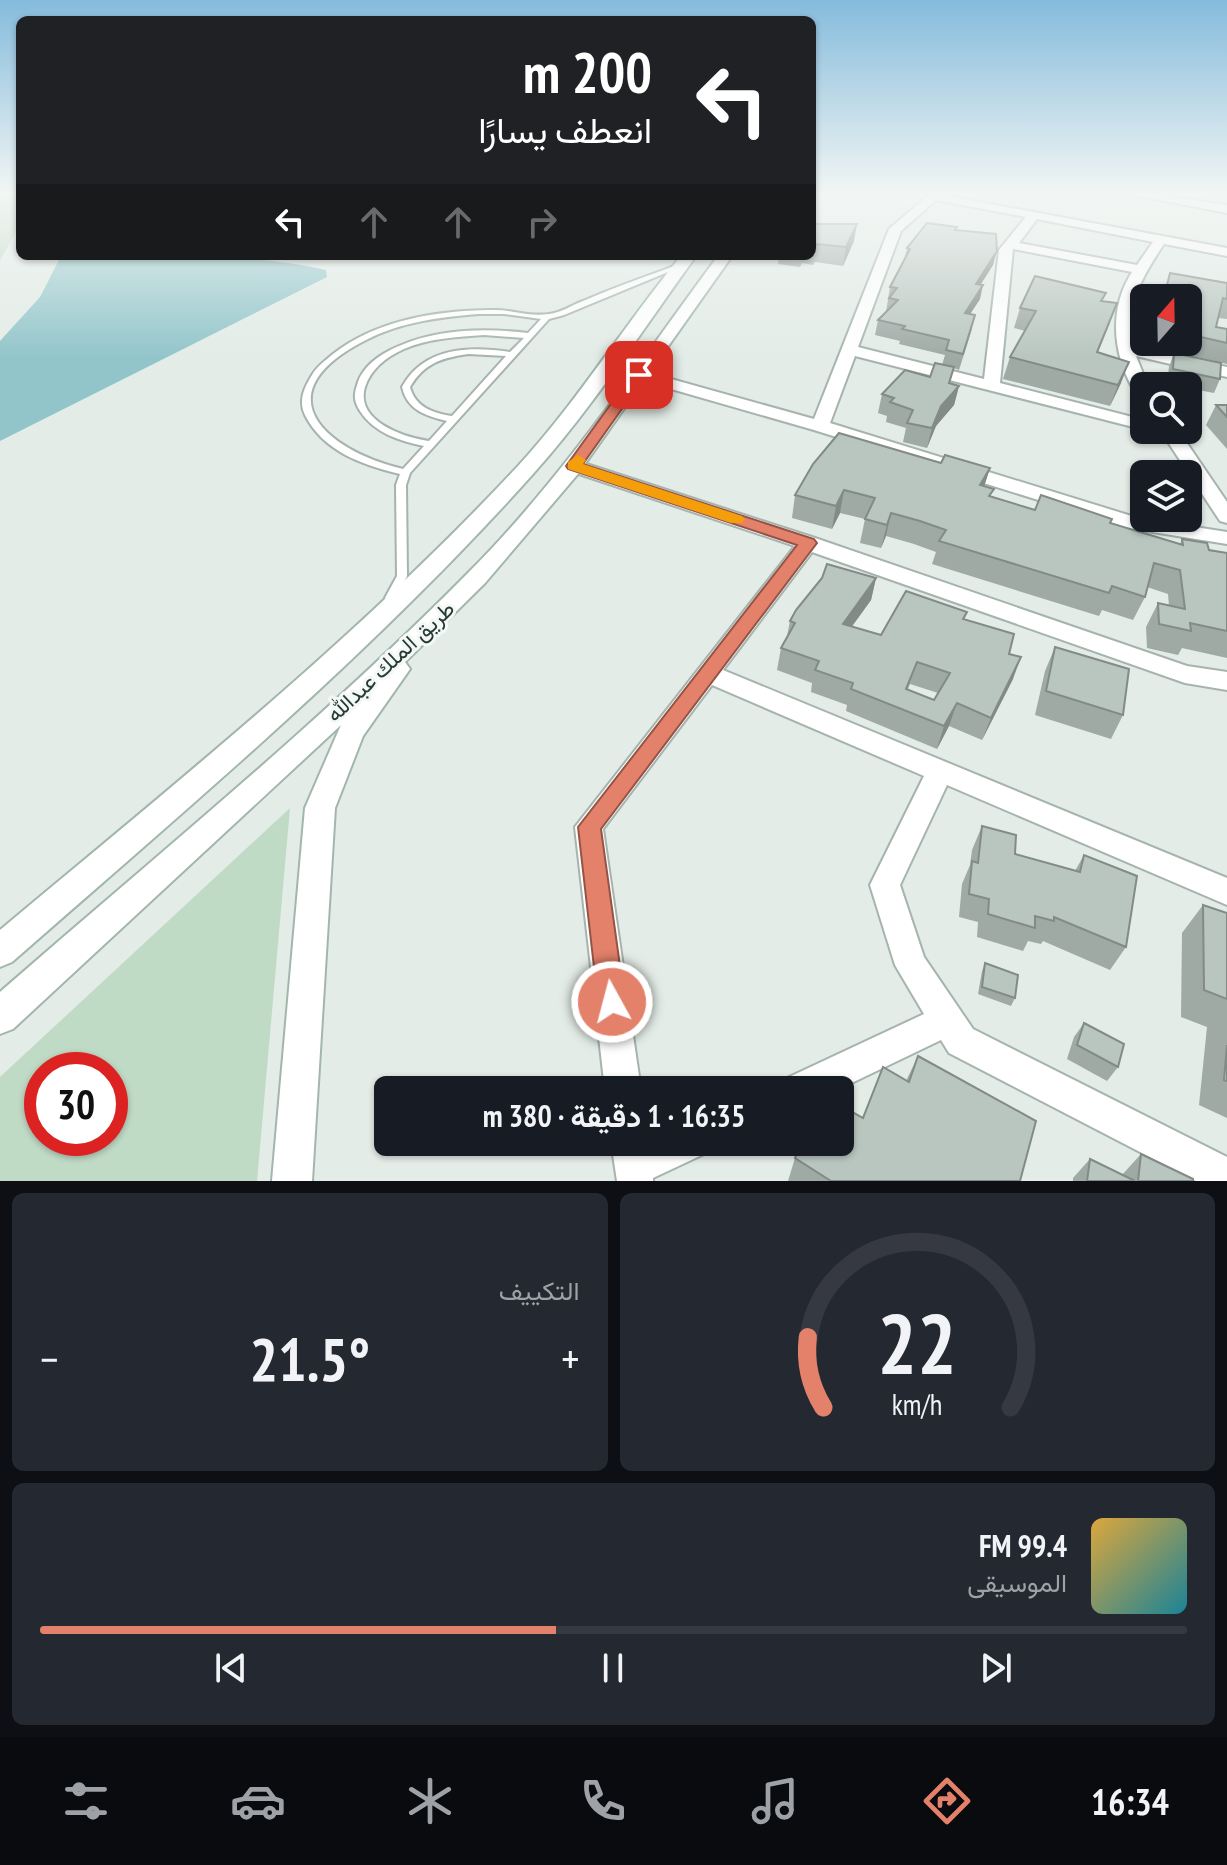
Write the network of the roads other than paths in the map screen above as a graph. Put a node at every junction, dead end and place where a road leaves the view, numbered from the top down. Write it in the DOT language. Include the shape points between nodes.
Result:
graph roads {
  1 [pos="888,248"];
  2 [pos="1008,248"];
  3 [pos="1026,248"];
  4 [pos="1155,248"];
  5 [pos="1207,248"];
  6 [pos="1227,252"];
  7 [pos="682,260"];
  8 [pos="685,260"];
  9 [pos="722,260"];
  10 [pos="1142,270"];
  11 [pos="547,317"];
  12 [pos="530,336"];
  13 [pos="1127,349"];
  14 [pos="849,350"];
  15 [pos="512,355"];
  16 [pos="1133,372"];
  17 [pos="1227,372"];
  18 [pos="639,375"];
  19 [pos="991,386"];
  20 [pos="454,419"];
  21 [pos="1130,421"];
  22 [pos="820,426"];
  23 [pos="431,444"];
  24 [pos="1178,444"];
  25 [pos="574,466"];
  26 [pos="405,472"];
  27 [pos="1224,509"];
  28 [pos="1227,538"];
  29 [pos="808,543"];
  30 [pos="377,621"];
  31 [pos="430,623"];
  32 [pos="708,673"];
  33 [pos="1227,681"];
  34 [pos="940,771"];
  35 [pos="1227,892"];
  36 [pos="24,930"];
  37 [pos="0,945"];
  38 [pos="0,951"];
  39 [pos="0,1016"];
  40 [pos="947,1020"];
  41 [pos="621,1076"];
  42 [pos="829,1076"];
  43 [pos="653,1156"];
  44 [pos="632,1164"];
  45 [pos="1227,1177"];
  46 [pos="292,1181"];
  1 -- 14 [label="street"];
  2 -- 19 [label="street"];
  3 -- 10 [label="street"];
  4 -- 10 [label="street"];
  5 -- 6 [label="street"];
  7 -- 11 [label="lane"];
  8 -- 30 [label="street, طريق الملك عبدالله" via="529,465"];
  9 -- 18 [label="street, طريق الملك عبدالله"];
  10 -- 13 [label="street" via="1126,299"];
  11 -- 12 [label="lane"];
  11 -- 26 [label="lane" via="477,312 415,321 361,340 321,368 308,391 314,427 353,457"];
  12 -- 15 [label="lane"];
  12 -- 23 [label="lane" via="477,332 432,338 393,352 366,373 358,397 371,421 392,434"];
  13 -- 16 [label="street"];
  13 -- 17 [label="street"];
  14 -- 19 [label="street"];
  14 -- 22 [label="street"];
  15 -- 20 [label="lane"];
  15 -- 20 [label="lane" via="458,354 414,373 406,387 411,401"];
  18 -- 22 [label="street"];
  18 -- 25 [label="street, طريق الملك عبدالله"];
  19 -- 21 [label="street"];
  20 -- 23 [label="lane"];
  22 -- 28 [label="street" via="1135,524"];
  23 -- 26 [label="lane"];
  24 -- 27 [label="street"];
  25 -- 29 [label="street"];
  25 -- 31 [label="street, طريق الملك عبدالله" via="477,578"];
  26 -- 30 [label="lane" via="402,576"];
  29 -- 32 [label="street"];
  29 -- 33 [label="street" via="1185,674"];
  30 -- 36 [label="street, طريق الملك عبدالله"];
  31 -- 39 [label="street, طريق الملك عبدالله"];
  31 -- 46 [label="street" via="351,732 320,808"];
  32 -- 34 [label="street"];
  32 -- 41 [label="street" via="589,827"];
  34 -- 35 [label="street"];
  34 -- 40 [label="street" via="885,885 911,965"];
  36 -- 37 [label="lane"];
  36 -- 38 [label="street, طريق الملك عبدالله"];
  40 -- 42 [label="street"];
  40 -- 45 [label="street" via="961,1041"];
  43 -- 44 [label="street"];
}
